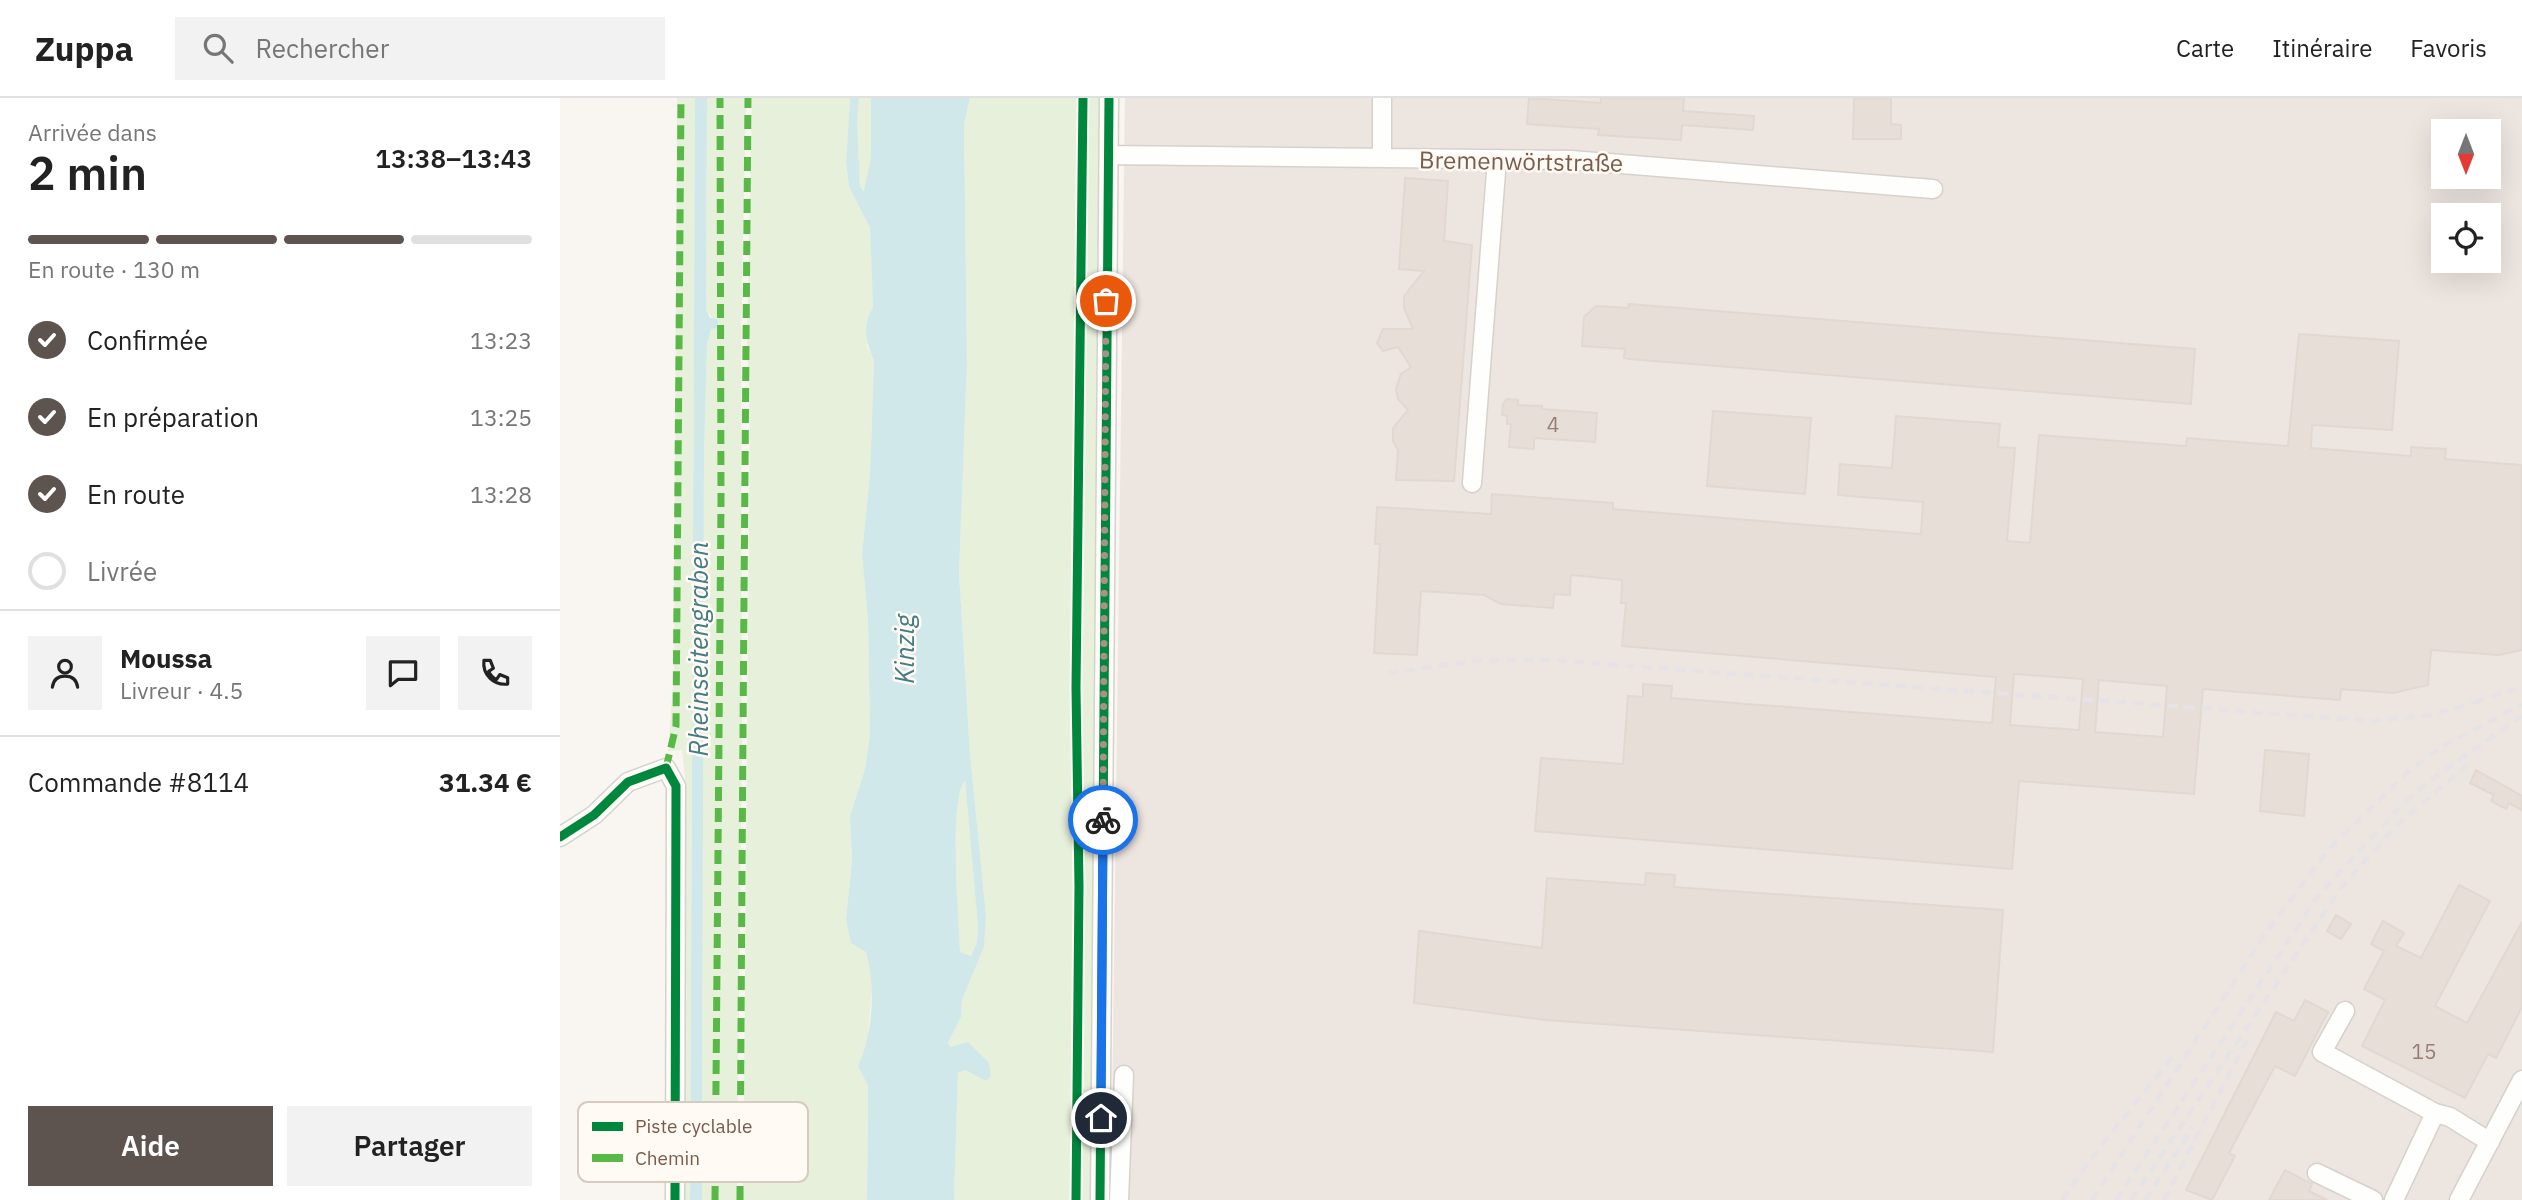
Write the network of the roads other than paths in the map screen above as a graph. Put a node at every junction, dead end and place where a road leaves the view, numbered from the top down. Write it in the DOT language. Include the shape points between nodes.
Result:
graph roads {
  1 [pos="1109,98"];
  2 [pos="1382,98"];
  3 [pos="1109,155"];
  4 [pos="1382,158"];
  5 [pos="1497,159"];
  6 [pos="1933,189"];
  7 [pos="1472,482"];
  8 [pos="560,837"];
  9 [pos="2345,1011"];
  10 [pos="1124,1075"];
  11 [pos="2522,1080"];
  12 [pos="675,1102"];
  13 [pos="2435,1113"];
  14 [pos="2490,1142"];
  15 [pos="2317,1173"];
  16 [pos="675,1182"];
  17 [pos="675,1200"];
  18 [pos="1100,1200"];
  19 [pos="1119,1200"];
  20 [pos="2373,1200"];
  21 [pos="2394,1200"];
  22 [pos="2459,1200"];
  1 -- 3 [label="street"];
  2 -- 4 [label="street"];
  3 -- 4 [label="street, Bremenwörtstraße"];
  3 -- 18 [label="street"];
  4 -- 5 [label="street, Bremenwörtstraße"];
  5 -- 6 [label="street, Bremenwörtstraße" via="1625,163"];
  5 -- 7 [label="street"];
  8 -- 12 [label="street" via="594,815 628,782 666,768 676,786"];
  9 -- 13 [label="street" via="2322,1052"];
  10 -- 19 [label="street"];
  11 -- 14 [label="street"];
  13 -- 14 [label="street"];
  13 -- 21 [label="street"];
  14 -- 22 [label="street"];
  15 -- 20 [label="street"];
  16 -- 17 [label="street"];
}
